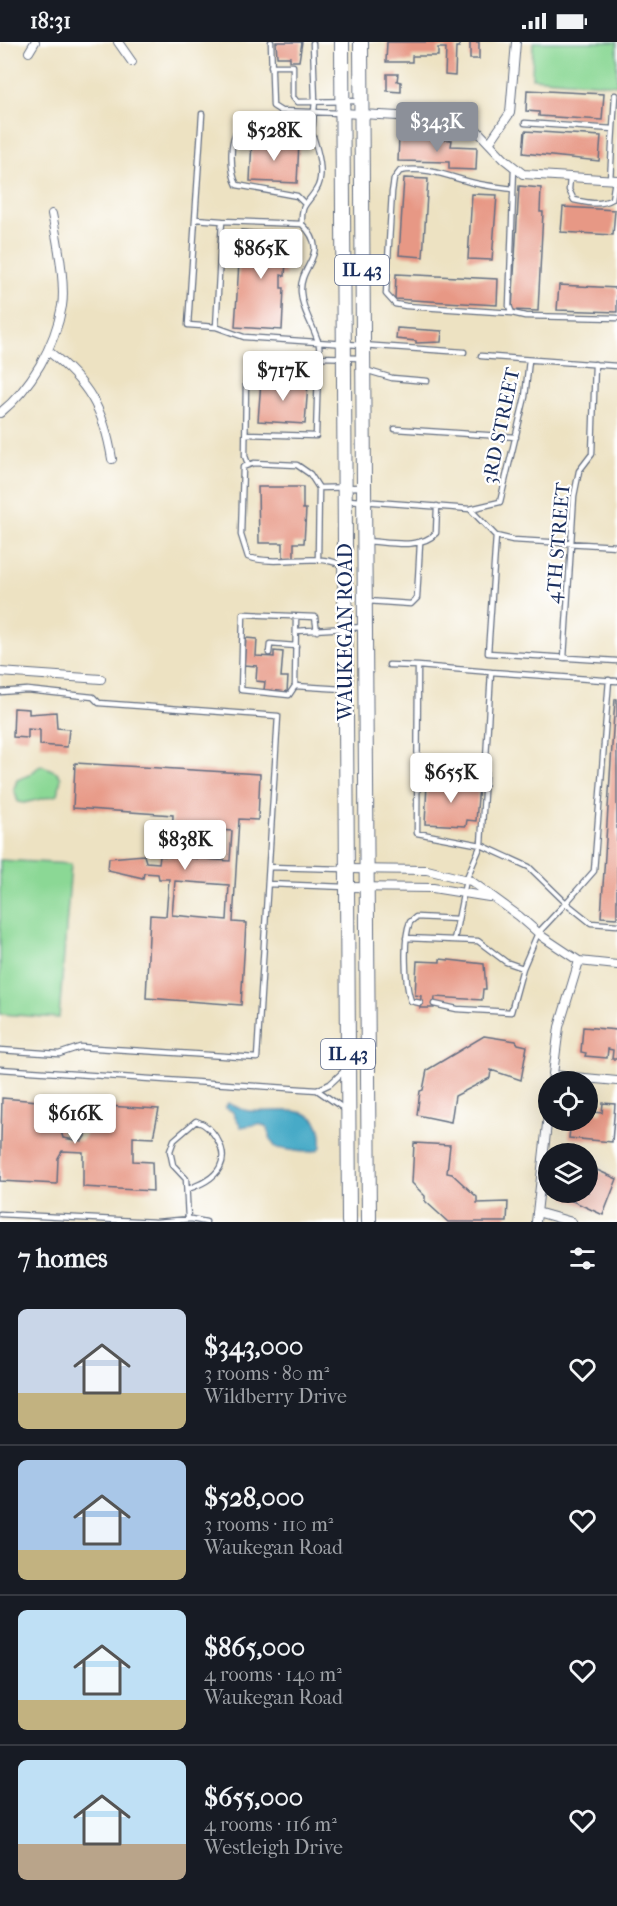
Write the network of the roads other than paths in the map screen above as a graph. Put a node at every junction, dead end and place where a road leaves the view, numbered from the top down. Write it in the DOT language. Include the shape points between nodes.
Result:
graph roads {
  1 [pos="35,42"];
  2 [pos="118,42"];
  3 [pos="271,42"];
  4 [pos="342,42"];
  5 [pos="361,42"];
  6 [pos="516,42"];
  7 [pos="313,43"];
  8 [pos="29,52"];
  9 [pos="132,63"];
  10 [pos="271,66"];
  11 [pos="615,95"];
  12 [pos="315,101"];
  13 [pos="342,107"];
  14 [pos="362,107"];
  15 [pos="314,112"];
  16 [pos="202,114"];
  17 [pos="525,123"];
  18 [pos="613,129"];
  19 [pos="312,133"];
  20 [pos="490,142"];
  21 [pos="514,168"];
  22 [pos="570,177"];
  23 [pos="614,180"];
  24 [pos="512,189"];
  25 [pos="304,203"];
  26 [pos="52,214"];
  27 [pos="195,219"];
  28 [pos="222,221"];
  29 [pos="302,224"];
  30 [pos="512,313"];
  31 [pos="617,318"];
  32 [pos="216,327"];
  33 [pos="318,344"];
  34 [pos="48,351"];
  35 [pos="344,351"];
  36 [pos="464,352"];
  37 [pos="481,356"];
  38 [pos="319,357"];
  39 [pos="362,358"];
  40 [pos="529,360"];
  41 [pos="595,364"];
  42 [pos="617,366"];
  43 [pos="318,369"];
  44 [pos="427,381"];
  45 [pos="0,413"];
  46 [pos="395,429"];
  47 [pos="246,434"];
  48 [pos="516,437"];
  49 [pos="112,459"];
  50 [pos="248,464"];
  51 [pos="319,488"];
  52 [pos="345,493"];
  53 [pos="364,494"];
  54 [pos="437,506"];
  55 [pos="470,509"];
  56 [pos="496,536"];
  57 [pos="363,541"];
  58 [pos="420,543"];
  59 [pos="571,544"];
  60 [pos="617,546"];
  61 [pos="318,559"];
  62 [pos="345,567"];
  63 [pos="364,600"];
  64 [pos="296,617"];
  65 [pos="296,631"];
  66 [pos="316,631"];
  67 [pos="345,633"];
  68 [pos="364,633"];
  69 [pos="296,646"];
  70 [pos="269,653"];
  71 [pos="564,658"];
  72 [pos="617,660"];
  73 [pos="389,665"];
  74 [pos="418,666"];
  75 [pos="0,672"];
  76 [pos="491,672"];
  77 [pos="101,679"];
  78 [pos="609,680"];
  79 [pos="617,681"];
  80 [pos="295,686"];
  81 [pos="346,689"];
  82 [pos="0,692"];
  83 [pos="481,844"];
  84 [pos="269,867"];
  85 [pos="346,869"];
  86 [pos="366,870"];
  87 [pos="466,880"];
  88 [pos="268,884"];
  89 [pos="366,886"];
  90 [pos="347,887"];
  91 [pos="463,891"];
  92 [pos="492,897"];
  93 [pos="566,903"];
  94 [pos="458,920"];
  95 [pos="617,925"];
  96 [pos="538,933"];
  97 [pos="406,938"];
  98 [pos="454,940"];
  99 [pos="579,961"];
  100 [pos="617,964"];
  101 [pos="523,969"];
  102 [pos="420,1003"];
  103 [pos="434,1004"];
  104 [pos="0,1050"];
  105 [pos="348,1063"];
  106 [pos="0,1069"];
  107 [pos="553,1071"];
  108 [pos="598,1080"];
  109 [pos="617,1081"];
  110 [pos="317,1090"];
  111 [pos="348,1112"];
  112 [pos="546,1131"];
  113 [pos="188,1189"];
  114 [pos="537,1212"];
  115 [pos="0,1214"];
  116 [pos="64,1220"];
  117 [pos="185,1220"];
  118 [pos="206,1222"];
  119 [pos="349,1222"];
  120 [pos="369,1222"];
  121 [pos="536,1222"];
  122 [pos="572,1222"];
  1 -- 8 [label="street"];
  2 -- 9 [label="street"];
  3 -- 10 [label="lane"];
  4 -- 13 [label="main road, WAUKEGAN ROAD / IL 43"];
  5 -- 14 [label="main road, WAUKEGAN ROAD / IL 43"];
  6 -- 20 [label="street" via="510,113"];
  7 -- 12 [label="lane"];
  10 -- 12 [label="lane" via="293,66 293,97 297,102"];
  10 -- 15 [label="lane" via="273,106 281,111"];
  11 -- 18 [label="lane"];
  12 -- 13 [label="lane"];
  12 -- 15 [label="lane"];
  13 -- 14 [label="street"];
  13 -- 14 [label="lane"];
  13 -- 15 [label="lane"];
  13 -- 35 [label="main road, WAUKEGAN ROAD / IL 43"];
  14 -- 20 [label="street" via="470,123"];
  14 -- 39 [label="main road, WAUKEGAN ROAD / IL 43"];
  15 -- 19 [label="lane"];
  16 -- 27 [label="lane"];
  17 -- 18 [label="lane"];
  18 -- 23 [label="lane"];
  19 -- 25 [label="lane" via="319,155 319,176 317,190"];
  19 -- 25 [label="lane" via="242,126 233,139 237,185 297,196"];
  20 -- 21 [label="street"];
  21 -- 22 [label="street" via="523,174"];
  21 -- 24 [label="lane"];
  22 -- 23 [label="street"];
  22 -- 23 [label="lane" via="569,189 574,200 583,202 605,203 612,198"];
  24 -- 30 [label="lane"];
  24 -- 30 [label="lane" via="432,171 400,171 394,178 392,192 386,294 395,304 406,306"];
  25 -- 29 [label="lane"];
  26 -- 34 [label="street" via="63,304"];
  27 -- 28 [label="lane"];
  27 -- 32 [label="lane" via="188,325"];
  28 -- 29 [label="lane"];
  28 -- 32 [label="lane"];
  29 -- 33 [label="lane" via="314,242 315,253 301,293"];
  30 -- 31 [label="lane"];
  32 -- 33 [label="lane" via="244,337"];
  33 -- 35 [label="lane"];
  33 -- 38 [label="lane"];
  34 -- 45 [label="street" via="20,394"];
  34 -- 49 [label="street" via="72,370 95,399"];
  35 -- 38 [label="lane"];
  35 -- 39 [label="lane"];
  35 -- 39 [label="lane"];
  35 -- 52 [label="main road, WAUKEGAN ROAD / IL 43"];
  36 -- 39 [label="lane"];
  37 -- 40 [label="lane"];
  38 -- 43 [label="lane"];
  39 -- 44 [label="lane" via="392,378"];
  39 -- 53 [label="main road, WAUKEGAN ROAD / IL 43"];
  40 -- 41 [label="lane"];
  40 -- 48 [label="lane, 3RD STREET"];
  41 -- 42 [label="lane"];
  41 -- 59 [label="lane, 4TH STREET" via="592,454 579,471"];
  43 -- 47 [label="lane" via="247,369"];
  43 -- 47 [label="lane" via="316,436"];
  46 -- 48 [label="lane"];
  47 -- 50 [label="lane"];
  48 -- 55 [label="lane, 3RD STREET" via="500,502"];
  50 -- 51 [label="lane" via="297,465 310,474"];
  50 -- 61 [label="lane" via="241,473 241,535 248,557 286,562"];
  51 -- 52 [label="lane"];
  51 -- 61 [label="lane"];
  52 -- 53 [label="lane"];
  52 -- 53 [label="lane"];
  52 -- 62 [label="main road, WAUKEGAN ROAD / IL 43"];
  53 -- 54 [label="lane"];
  53 -- 57 [label="main road, WAUKEGAN ROAD / IL 43"];
  54 -- 55 [label="lane"];
  54 -- 58 [label="lane" via="436,533"];
  55 -- 56 [label="lane"];
  56 -- 59 [label="lane"];
  56 -- 71 [label="lane" via="488,653"];
  57 -- 58 [label="lane"];
  57 -- 63 [label="main road, WAUKEGAN ROAD / IL 43"];
  58 -- 63 [label="lane" via="417,598 411,604"];
  59 -- 60 [label="lane"];
  59 -- 71 [label="lane, 4TH STREET"];
  61 -- 62 [label="lane"];
  62 -- 67 [label="main road, WAUKEGAN ROAD / IL 43"];
  63 -- 68 [label="main road, WAUKEGAN ROAD / IL 43"];
  64 -- 65 [label="lane"];
  64 -- 66 [label="lane" via="315,616"];
  64 -- 80 [label="lane" via="243,614 239,685 243,691 282,695 292,693"];
  65 -- 66 [label="lane"];
  65 -- 69 [label="lane"];
  66 -- 67 [label="lane"];
  67 -- 68 [label="main road"];
  67 -- 81 [label="main road, WAUKEGAN ROAD / IL 43"];
  68 -- 86 [label="main road, WAUKEGAN ROAD / IL 43"];
  69 -- 70 [label="lane" via="270,644"];
  69 -- 80 [label="lane"];
  71 -- 72 [label="lane"];
  73 -- 74 [label="lane"];
  74 -- 76 [label="lane"];
  74 -- 83 [label="lane" via="417,834"];
  75 -- 77 [label="street"];
  76 -- 78 [label="lane"];
  76 -- 83 [label="lane"];
  78 -- 79 [label="lane"];
  78 -- 93 [label="lane" via="594,871"];
  80 -- 81 [label="lane"];
  81 -- 85 [label="main road, WAUKEGAN ROAD / IL 43"];
  82 -- 84 [label="lane" via="27,690 93,697 99,703 278,716"];
  83 -- 87 [label="lane"];
  83 -- 93 [label="lane" via="529,867"];
  84 -- 85 [label="lane"];
  84 -- 88 [label="lane"];
  85 -- 86 [label="street"];
  85 -- 90 [label="main road, WAUKEGAN ROAD / IL 43"];
  86 -- 87 [label="street" via="427,870"];
  86 -- 89 [label="main road, WAUKEGAN ROAD / IL 43"];
  87 -- 91 [label="lane"];
  87 -- 92 [label="street"];
  88 -- 90 [label="lane"];
  88 -- 104 [label="lane" via="257,1058 80,1047 59,1054"];
  89 -- 90 [label="street"];
  89 -- 91 [label="street"];
  89 -- 120 [label="main road, WAUKEGAN ROAD / IL 43"];
  90 -- 105 [label="main road, WAUKEGAN ROAD / IL 43"];
  91 -- 92 [label="street"];
  91 -- 94 [label="lane"];
  92 -- 96 [label="street"];
  93 -- 95 [label="lane" via="591,923"];
  93 -- 96 [label="lane"];
  94 -- 97 [label="lane" via="416,917 410,922"];
  94 -- 98 [label="lane"];
  96 -- 99 [label="street"];
  96 -- 101 [label="lane"];
  97 -- 98 [label="lane"];
  97 -- 102 [label="lane" via="407,990 411,1001"];
  98 -- 101 [label="lane" via="478,941 506,962"];
  99 -- 100 [label="street"];
  99 -- 107 [label="street" via="559,1027"];
  101 -- 103 [label="lane" via="511,1012"];
  105 -- 110 [label="lane" via="341,1075"];
  105 -- 111 [label="main road, WAUKEGAN ROAD / IL 43"];
  106 -- 110 [label="lane"];
  108 -- 109 [label="street"];
  110 -- 111 [label="lane"];
  111 -- 119 [label="main road, WAUKEGAN ROAD / IL 43"];
  112 -- 114 [label="street"];
  113 -- 113 [label="lane" via="210,1178 222,1157 212,1130 196,1121 174,1140 170,1151 173,1165 186,1179"];
  113 -- 117 [label="lane"];
  114 -- 121 [label="street"];
  114 -- 122 [label="street"];
  115 -- 116 [label="lane"];
  116 -- 117 [label="lane"];
  117 -- 118 [label="lane"];
}
